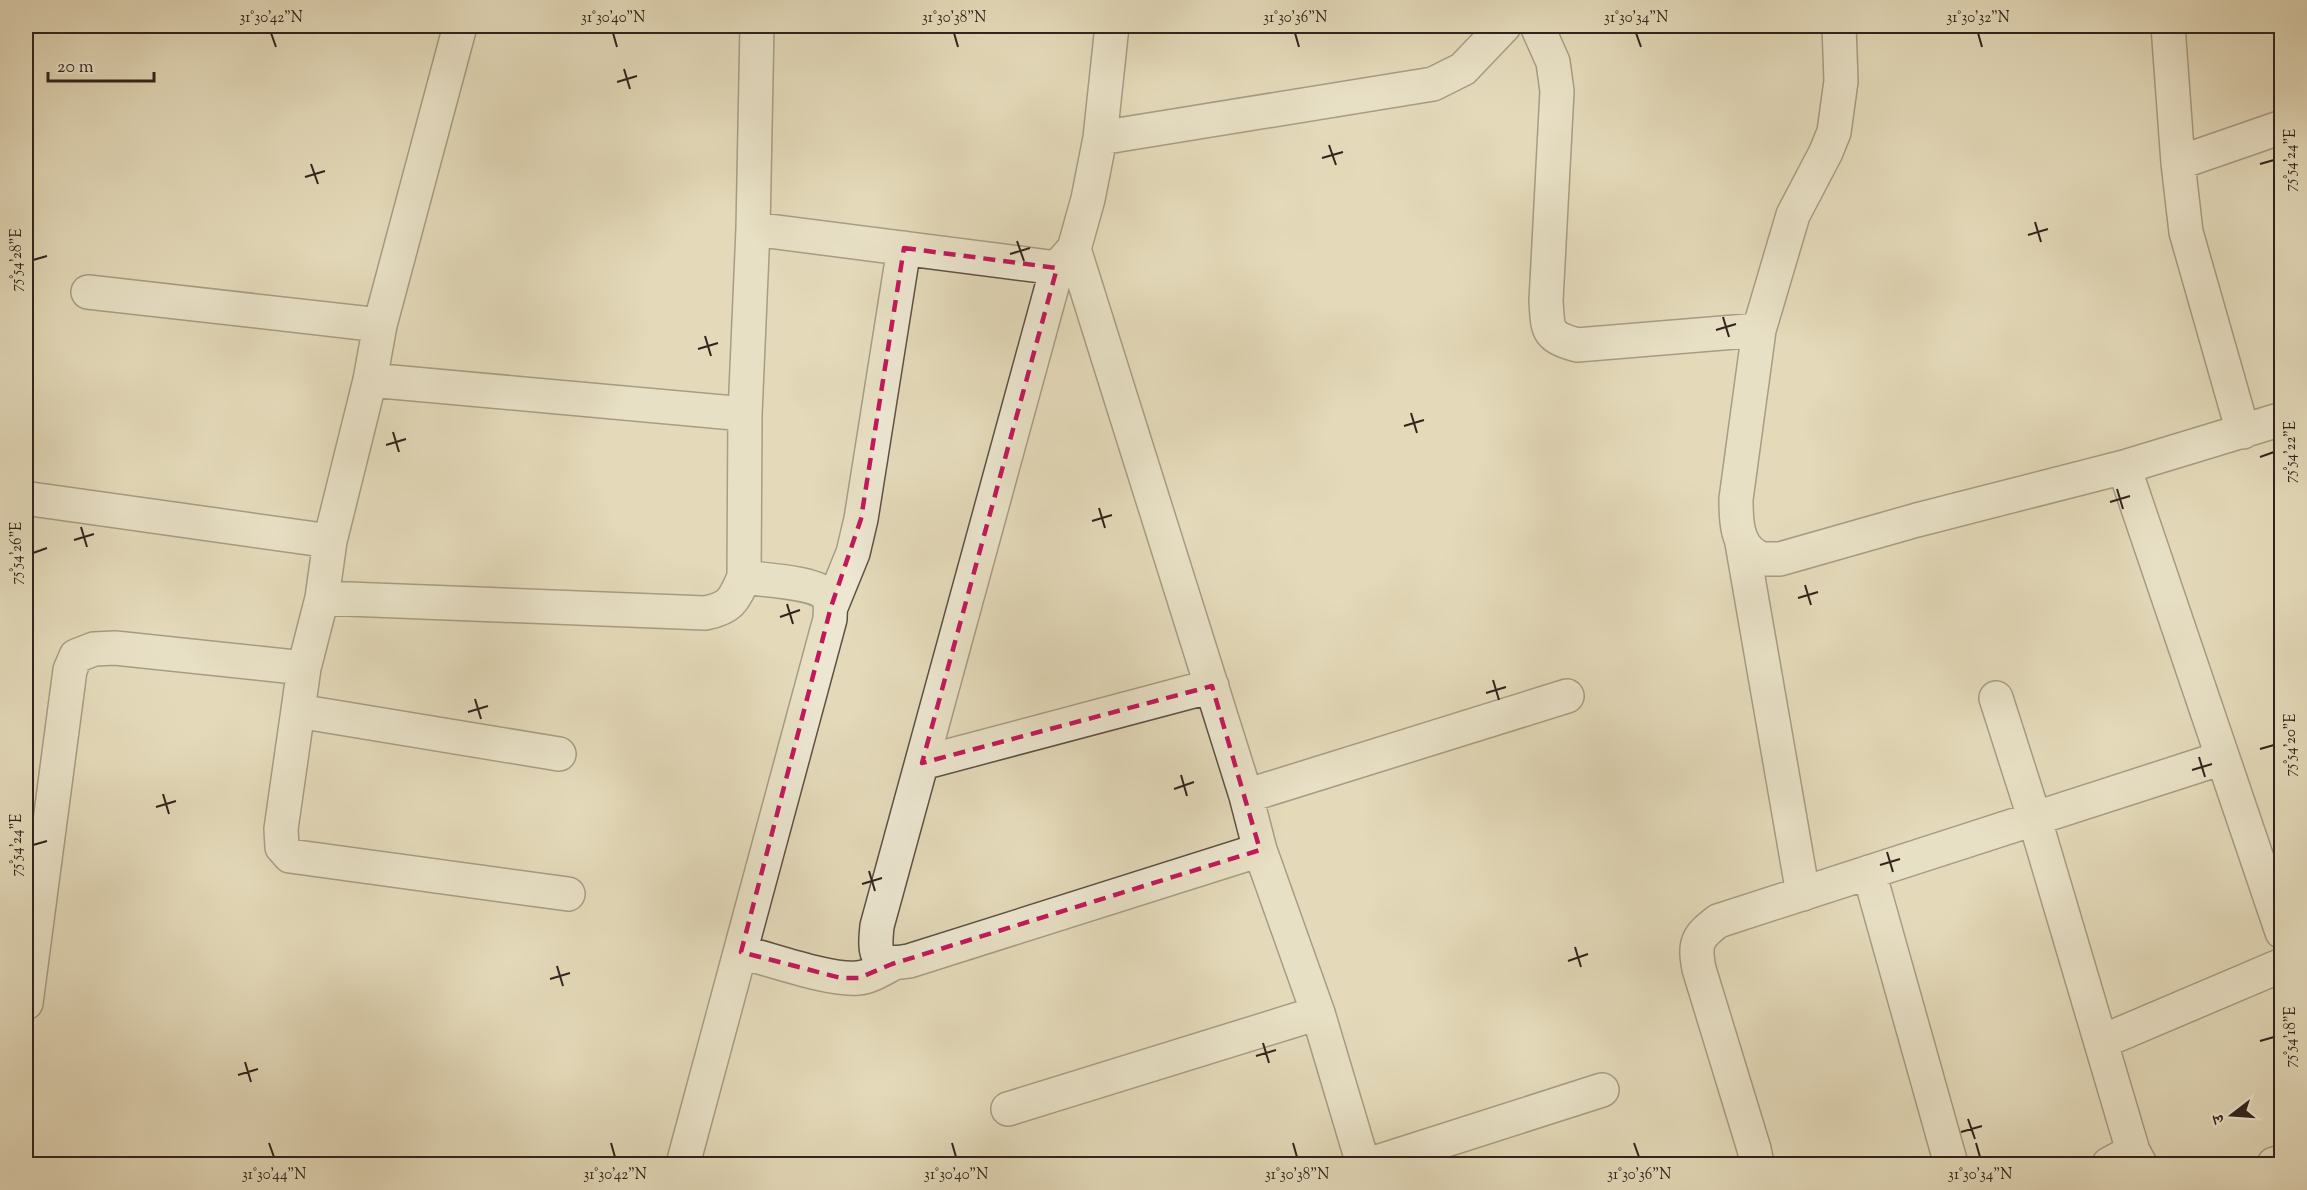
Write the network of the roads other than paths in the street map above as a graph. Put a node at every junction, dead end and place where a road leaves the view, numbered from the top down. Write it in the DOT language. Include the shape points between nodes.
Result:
graph roads {
  1 [pos="460,26"];
  2 [pos="757,26"];
  3 [pos="1112,26"];
  4 [pos="1503,26"];
  5 [pos="1537,26"];
  6 [pos="1839,26"];
  7 [pos="2168,26"];
  8 [pos="2282,127"];
  9 [pos="1100,138"];
  10 [pos="2178,163"];
  11 [pos="753,228"];
  12 [pos="904,248"];
  13 [pos="1065,258"];
  14 [pos="88,292"];
  15 [pos="380,325"];
  16 [pos="1759,330"];
  17 [pos="370,380"];
  18 [pos="745,414"];
  19 [pos="2282,419"];
  20 [pos="2242,432"];
  21 [pos="2124,467"];
  22 [pos="31,499"];
  23 [pos="330,541"];
  24 [pos="1742,543"];
  25 [pos="744,577"];
  26 [pos="322,598"];
  27 [pos="831,607"];
  28 [pos="304,668"];
  29 [pos="1212,686"];
  30 [pos="1567,696"];
  31 [pos="1996,698"];
  32 [pos="298,711"];
  33 [pos="559,754"];
  34 [pos="2223,758"];
  35 [pos="922,763"];
  36 [pos="1246,796"];
  37 [pos="2035,820"];
  38 [pos="1260,850"];
  39 [pos="1869,872"];
  40 [pos="568,894"];
  41 [pos="1803,894"];
  42 [pos="2278,913"];
  43 [pos="741,952"];
  44 [pos="892,964"];
  45 [pos="2282,965"];
  46 [pos="26,1003"];
  47 [pos="1318,1013"];
  48 [pos="2101,1042"];
  49 [pos="1602,1090"];
  50 [pos="1008,1109"];
  51 [pos="2127,1160"];
  52 [pos="2282,1162"];
  53 [pos="683,1164"];
  54 [pos="1363,1164"];
  55 [pos="1371,1164"];
  56 [pos="1757,1164"];
  57 [pos="1952,1164"];
  58 [pos="2274,1164"];
  1 -- 15 [label="street"];
  2 -- 11 [label="street"];
  3 -- 9 [label="street"];
  4 -- 9 [label="street" via="1463,69 1433,84"];
  5 -- 16 [label="street" via="1553,62 1557,90 1548,326 1558,339 1577,345"];
  6 -- 16 [label="street" via="1840,81 1834,132 1793,214"];
  7 -- 10 [label="street"];
  8 -- 10 [label="street"];
  9 -- 13 [label="street" via="1088,199"];
  10 -- 20 [label="street" via="2186,232"];
  11 -- 12 [label="street"];
  11 -- 18 [label="street"];
  12 -- 13 [label="street"];
  12 -- 27 [label="street" via="861,519 853,553"];
  13 -- 29 [label="street"];
  13 -- 35 [label="street"];
  14 -- 15 [label="street"];
  15 -- 17 [label="street"];
  16 -- 24 [label="street" via="1736,499"];
  17 -- 18 [label="street"];
  17 -- 23 [label="street"];
  18 -- 25 [label="street"];
  19 -- 20 [label="street"];
  20 -- 21 [label="street"];
  21 -- 24 [label="street" via="1780,559 1757,557"];
  21 -- 34 [label="street"];
  22 -- 23 [label="street"];
  23 -- 26 [label="street"];
  24 -- 41 [label="street"];
  25 -- 26 [label="street" via="735,598 722,609 705,613"];
  25 -- 27 [label="street" via="817,588 828,597"];
  26 -- 28 [label="street"];
  27 -- 43 [label="street"];
  28 -- 32 [label="street"];
  28 -- 46 [label="street" via="115,648 94,649 76,656 70,670"];
  29 -- 35 [label="street"];
  29 -- 36 [label="street"];
  30 -- 36 [label="street"];
  31 -- 37 [label="street"];
  32 -- 33 [label="street"];
  32 -- 40 [label="street" via="281,828 282,847 290,856"];
  34 -- 37 [label="street"];
  34 -- 42 [label="street"];
  35 -- 44 [label="street" via="877,926 874,950 881,960"];
  36 -- 38 [label="street"];
  37 -- 39 [label="street"];
  37 -- 48 [label="street"];
  38 -- 44 [label="street"];
  38 -- 47 [label="street"];
  39 -- 41 [label="street"];
  39 -- 57 [label="street"];
  41 -- 56 [label="street" via="1718,921 1702,933 1695,951"];
  43 -- 44 [label="street" via="841,978 874,974"];
  43 -- 53 [label="street"];
  45 -- 48 [label="street"];
  47 -- 50 [label="street"];
  47 -- 54 [label="street"];
  48 -- 51 [label="street"];
  49 -- 55 [label="street"];
  52 -- 58 [label="street"];
}
